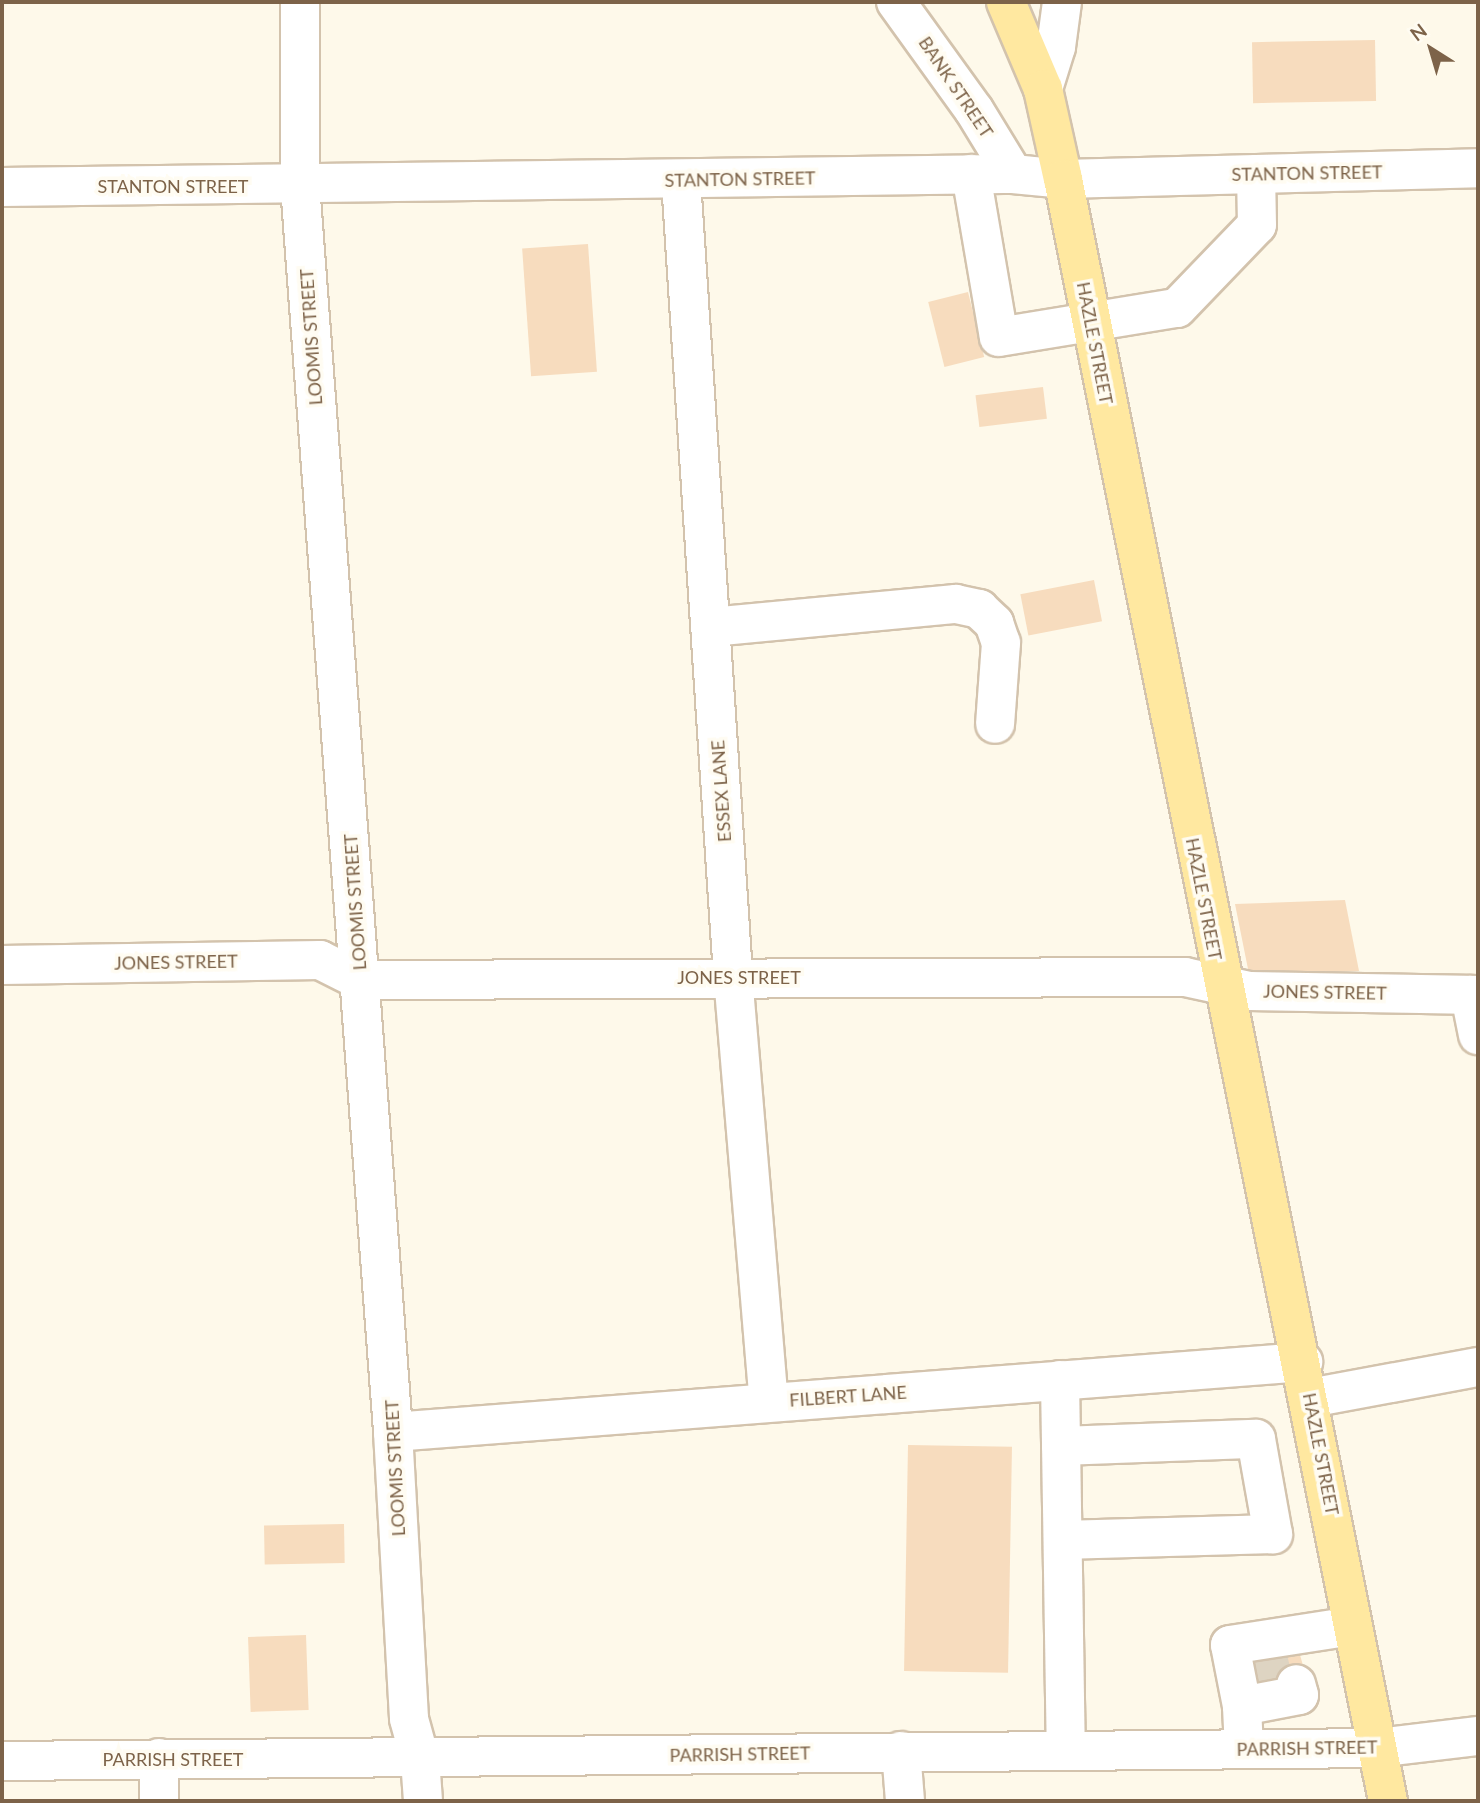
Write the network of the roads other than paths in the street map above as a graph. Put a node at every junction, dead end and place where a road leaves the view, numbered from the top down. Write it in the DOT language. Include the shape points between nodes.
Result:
graph roads {
  1 [pos="299,2"];
  2 [pos="896,2"];
  3 [pos="1006,2"];
  4 [pos="1062,2"];
  5 [pos="1043,89"];
  6 [pos="1478,168"];
  7 [pos="971,174"];
  8 [pos="1013,174"];
  9 [pos="1256,174"];
  10 [pos="1063,179"];
  11 [pos="681,180"];
  12 [pos="300,185"];
  13 [pos="2,187"];
  14 [pos="1090,321"];
  15 [pos="710,627"];
  16 [pos="995,724"];
  17 [pos="2,965"];
  18 [pos="733,976"];
  19 [pos="360,979"];
  20 [pos="1220,982"];
  21 [pos="1474,995"];
  22 [pos="1478,1035"];
  23 [pos="1478,1367"];
  24 [pos="1060,1380"];
  25 [pos="1306,1380"];
  26 [pos="769,1401"];
  27 [pos="393,1432"];
  28 [pos="1061,1446"];
  29 [pos="1063,1541"];
  30 [pos="1353,1626"];
  31 [pos="1478,1736"];
  32 [pos="1377,1748"];
  33 [pos="1244,1749"];
  34 [pos="1066,1750"];
  35 [pos="901,1752"];
  36 [pos="159,1758"];
  37 [pos="420,1759"];
  38 [pos="2,1761"];
  39 [pos="159,1801"];
  40 [pos="423,1801"];
  41 [pos="905,1801"];
  42 [pos="1388,1801"];
  1 -- 12 [label="street, LOOMIS STREET"];
  2 -- 8 [label="street, BANK STREET" via="974,110"];
  3 -- 5 [label="main road, HAZLE STREET"];
  4 -- 5 [label="street" via="1056,47"];
  5 -- 10 [label="main road, HAZLE STREET"];
  6 -- 9 [label="street, STANTON STREET"];
  7 -- 8 [label="street, STANTON STREET"];
  7 -- 11 [label="street, STANTON STREET"];
  7 -- 14 [label="street" via="999,337"];
  8 -- 10 [label="street, STANTON STREET"];
  9 -- 10 [label="street, STANTON STREET"];
  9 -- 14 [label="street" via="1257,225 1177,308"];
  10 -- 14 [label="main road, HAZLE STREET"];
  11 -- 12 [label="street, STANTON STREET"];
  11 -- 15 [label="street, ESSEX LANE"];
  12 -- 13 [label="street, STANTON STREET"];
  12 -- 19 [label="street, LOOMIS STREET"];
  14 -- 20 [label="main road, HAZLE STREET"];
  15 -- 16 [label="street" via="957,604 979,609 995,623 1001,643"];
  15 -- 18 [label="street, ESSEX LANE"];
  17 -- 19 [label="street, JONES STREET" via="320,960"];
  18 -- 19 [label="street, JONES STREET"];
  18 -- 20 [label="street, JONES STREET" via="1185,977"];
  18 -- 26 [label="street, ESSEX LANE"];
  19 -- 27 [label="street, LOOMIS STREET"];
  20 -- 21 [label="street, JONES STREET" via="1250,991"];
  20 -- 25 [label="main road, HAZLE STREET"];
  21 -- 22 [label="street"];
  23 -- 25 [label="street, FILBERT LANE"];
  24 -- 25 [label="street, FILBERT LANE"];
  24 -- 26 [label="street, FILBERT LANE"];
  24 -- 28 [label="street"];
  25 -- 30 [label="main road, HAZLE STREET"];
  26 -- 27 [label="street, FILBERT LANE" via="708,1410"];
  27 -- 37 [label="street, LOOMIS STREET" via="409,1719"];
  28 -- 29 [label="street"];
  28 -- 29 [label="street" via="1256,1439 1273,1534"];
  29 -- 34 [label="street"];
  30 -- 32 [label="main road, HAZLE STREET"];
  30 -- 33 [label="street" via="1274,1669"];
  31 -- 32 [label="street, PARRISH STREET"];
  32 -- 33 [label="street, PARRISH STREET"];
  32 -- 42 [label="main road, HAZLE STREET"];
  33 -- 34 [label="street, PARRISH STREET"];
  34 -- 35 [label="street, PARRISH STREET"];
  35 -- 37 [label="street, PARRISH STREET"];
  35 -- 41 [label="street"];
  36 -- 37 [label="street, PARRISH STREET"];
  36 -- 38 [label="street, PARRISH STREET"];
  36 -- 39 [label="street"];
  37 -- 40 [label="street, LOOMIS STREET"];
}
